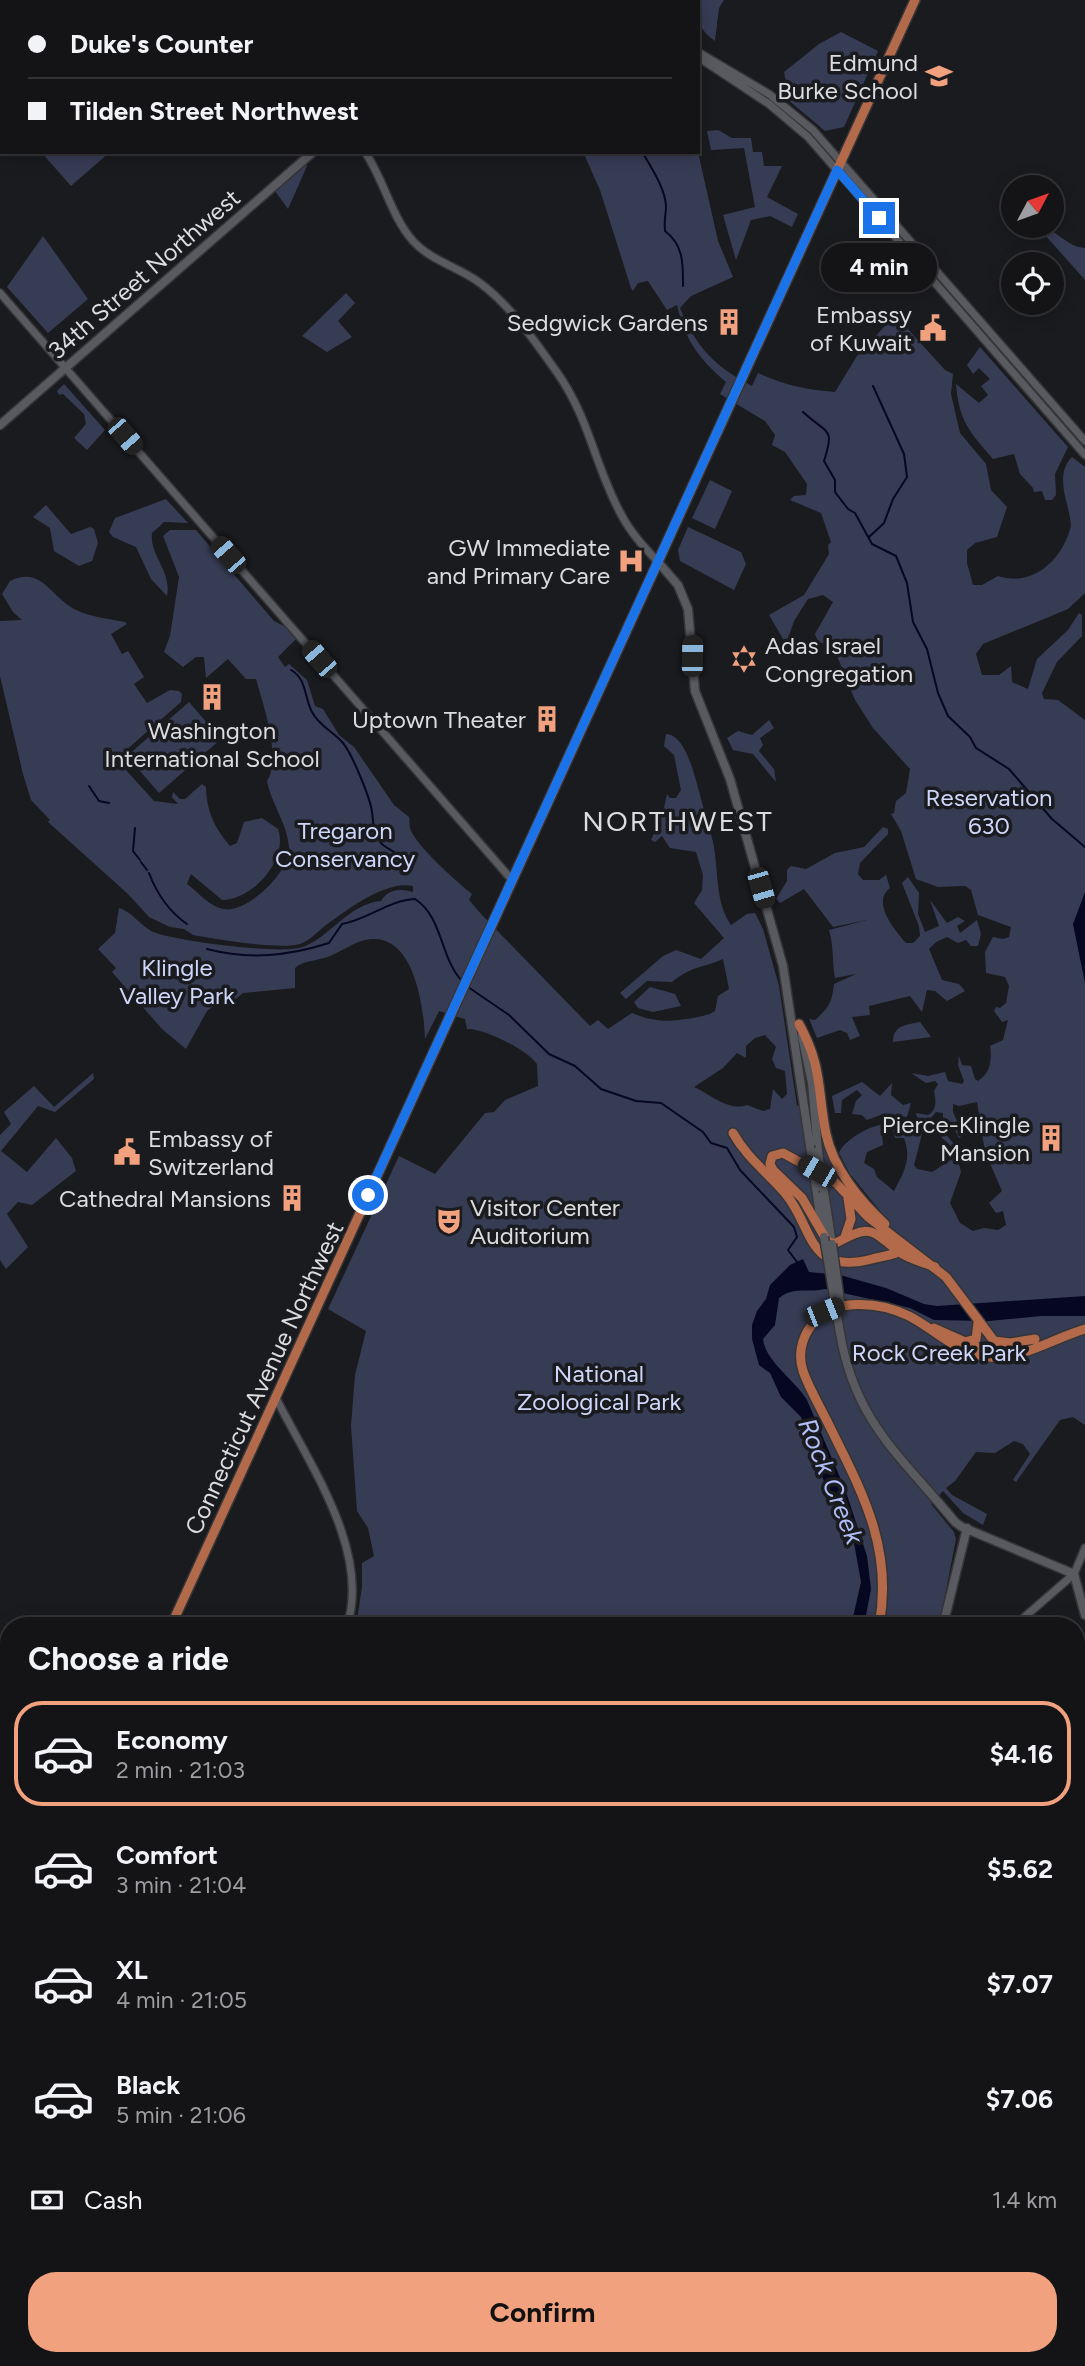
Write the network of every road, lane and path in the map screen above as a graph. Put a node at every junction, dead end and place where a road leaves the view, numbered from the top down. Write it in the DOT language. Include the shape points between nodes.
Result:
graph roads {
  1 [pos="915,0"];
  2 [pos="700,55"];
  3 [pos="311,154"];
  4 [pos="366,154"];
  5 [pos="839,165"];
  6 [pos="0,293"];
  7 [pos="65,368"];
  8 [pos="0,425"];
  9 [pos="1085,441"];
  10 [pos="1085,455"];
  11 [pos="658,562"];
  12 [pos="512,880"];
  13 [pos="783,966"];
  14 [pos="799,1024"];
  15 [pos="733,1133"];
  16 [pos="820,1190"];
  17 [pos="846,1195"];
  18 [pos="824,1232"];
  19 [pos="844,1237"];
  20 [pos="832,1244"];
  21 [pos="903,1246"];
  22 [pos="919,1322"];
  23 [pos="978,1323"];
  24 [pos="1085,1329"];
  25 [pos="842,1332"];
  26 [pos="1035,1339"];
  27 [pos="963,1342"];
  28 [pos="983,1353"];
  29 [pos="276,1398"];
  30 [pos="967,1528"];
  31 [pos="1085,1548"];
  32 [pos="1074,1574"];
  33 [pos="1085,1615"];
  34 [pos="176,1617"];
  35 [pos="349,1617"];
  36 [pos="880,1617"];
  37 [pos="945,1617"];
  38 [pos="1024,1617"];
  1 -- 5 [label="main road, Connecticut Avenue Northwest"];
  2 -- 5 [label="street" via="777,105"];
  3 -- 7 [label="main road, 34th Street Northwest"];
  4 -- 11 [label="street" via="412,240 491,291 556,371 585,420 620,512"];
  5 -- 9 [label="street"];
  5 -- 10 [label="street"];
  5 -- 11 [label="main road, Connecticut Avenue Northwest"];
  6 -- 7 [label="street"];
  7 -- 8 [label="main road, 34th Street Northwest"];
  7 -- 12 [label="street"];
  11 -- 12 [label="main road, Connecticut Avenue Northwest"];
  11 -- 13 [label="main road" via="678,585 688,609 695,691 730,779"];
  12 -- 29 [label="main road, Connecticut Avenue Northwest"];
  13 -- 14 [label="main road"];
  13 -- 16 [label="main road, bridge"];
  14 -- 16 [label="main road, bridge" via="812,1083"];
  14 -- 21 [label="main road" via="814,1054 826,1134 834,1156 861,1199"];
  15 -- 21 [label="main road" via="748,1157 790,1200 816,1249 849,1263"];
  16 -- 18 [label="main road"];
  17 -- 18 [label="main road" via="830,1178 804,1163 783,1153 772,1156 773,1170 802,1198"];
  17 -- 19 [label="main road" via="851,1219"];
  17 -- 21 [label="main road"];
  18 -- 20 [label="main road, bridge"];
  18 -- 25 [label="main road, bridge"];
  19 -- 20 [label="main road"];
  19 -- 21 [label="main road" via="870,1230"];
  20 -- 25 [label="main road, bridge"];
  21 -- 23 [label="main road" via="935,1267 959,1292"];
  22 -- 27 [label="main road"];
  22 -- 28 [label="main road" via="952,1344"];
  22 -- 36 [label="main road" via="905,1314 863,1305 839,1306 813,1323 801,1350 804,1374 852,1472 878,1542 885,1582"];
  23 -- 26 [label="main road" via="998,1343"];
  23 -- 27 [label="main road" via="976,1339"];
  23 -- 28 [label="main road"];
  24 -- 26 [label="main road"];
  24 -- 28 [label="main road" via="1014,1355"];
  25 -- 30 [label="main road" via="851,1382 870,1420 955,1522"];
  26 -- 28 [label="main road"];
  27 -- 28 [label="main road"];
  29 -- 34 [label="main road, Connecticut Avenue Northwest"];
  29 -- 35 [label="street" via="349,1550 354,1590"];
  30 -- 32 [label="main road"];
  30 -- 37 [label="main road"];
  31 -- 32 [label="street"];
  32 -- 33 [label="main road"];
  32 -- 38 [label="street"];
}
